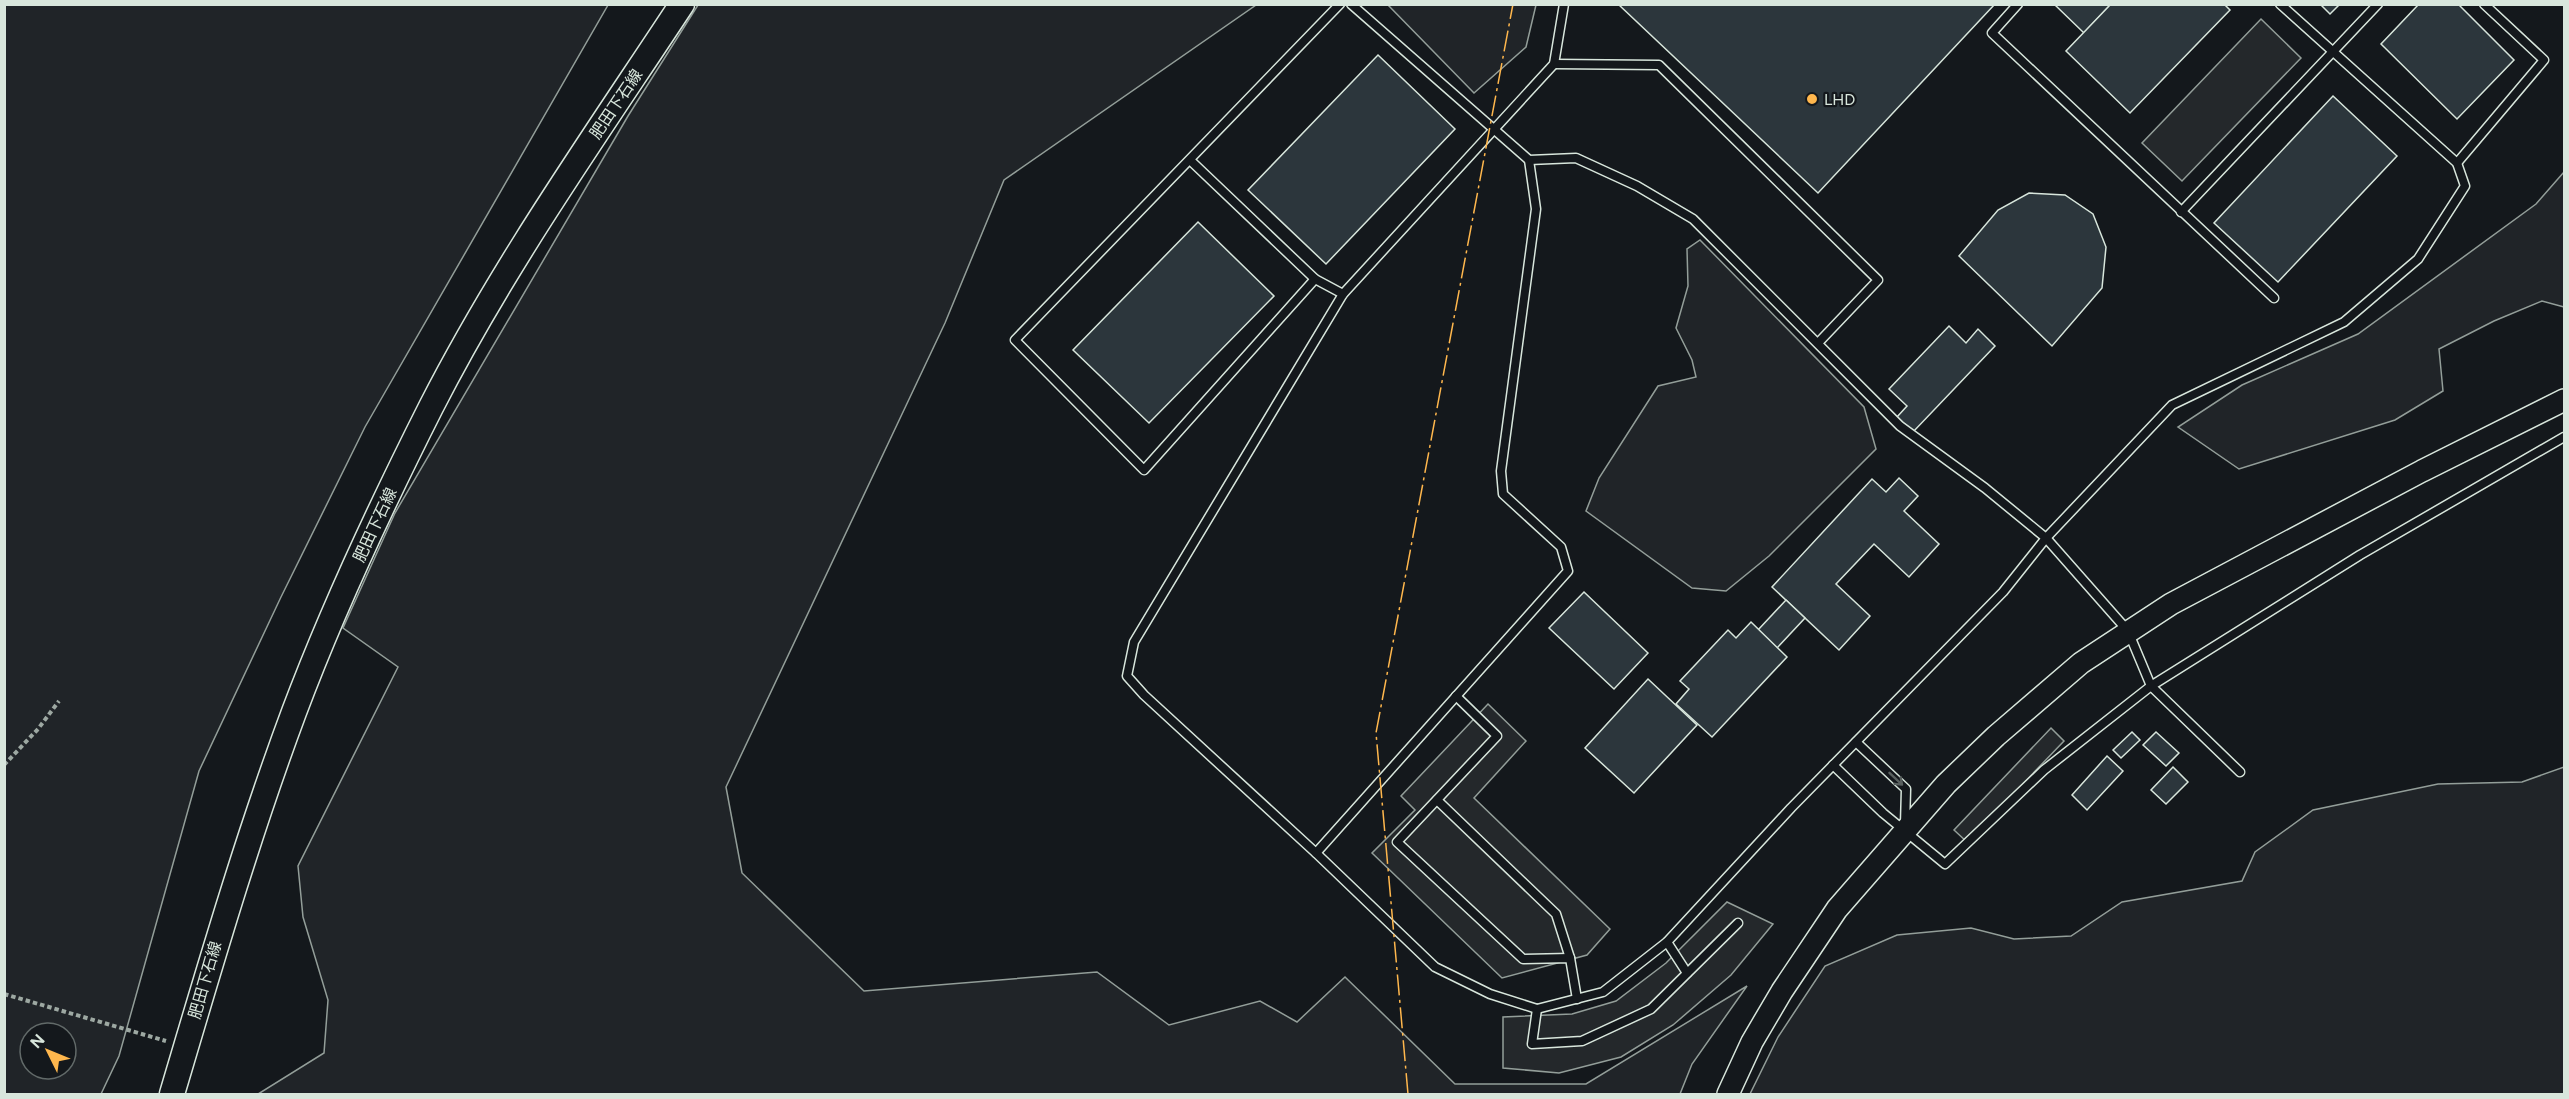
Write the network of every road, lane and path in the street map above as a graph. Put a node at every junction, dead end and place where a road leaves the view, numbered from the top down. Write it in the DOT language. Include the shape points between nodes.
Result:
graph roads {
  1 [pos="682,4"];
  2 [pos="1340,4"];
  3 [pos="1351,4"];
  4 [pos="1563,4"];
  5 [pos="2018,4"];
  6 [pos="2280,4"];
  7 [pos="2378,4"];
  8 [pos="2484,4"];
  9 [pos="2331,52"];
  10 [pos="1554,64"];
  11 [pos="1496,130"];
  12 [pos="1529,160"];
  13 [pos="1191,161"];
  14 [pos="2457,163"];
  15 [pos="2181,212"];
  16 [pos="1315,279"];
  17 [pos="1343,294"];
  18 [pos="2274,298"];
  19 [pos="1818,343"];
  20 [pos="2565,400"];
  21 [pos="2565,437"];
  22 [pos="2046,538"];
  23 [pos="2128,631"];
  24 [pos="2151,686"];
  25 [pos="1456,696"];
  26 [pos="59,701"];
  27 [pos="1856,742"];
  28 [pos="4,765"];
  29 [pos="1833,765"];
  30 [pos="2240,772"];
  31 [pos="1437,800"];
  32 [pos="1905,830"];
  33 [pos="1316,853"];
  34 [pos="1738,923"];
  35 [pos="1667,942"];
  36 [pos="1570,958"];
  37 [pos="1687,973"];
  38 [pos="4,994"];
  39 [pos="1577,999"];
  40 [pos="1537,1009"];
  41 [pos="170,1042"];
  42 [pos="172,1095"];
  43 [pos="1728,1095"];
  1 -- 42 [label="main road, 肥田下石線" via="502,282 432,405 385,502 290,722 222,920"];
  2 -- 13 [label="lane"];
  3 -- 11 [label="lane"];
  4 -- 10 [label="lane"];
  5 -- 15 [label="lane" via="1992,33"];
  6 -- 9 [label="lane"];
  7 -- 9 [label="lane"];
  8 -- 14 [label="lane" via="2544,60"];
  9 -- 14 [label="lane"];
  9 -- 15 [label="lane"];
  10 -- 11 [label="lane"];
  10 -- 19 [label="lane" via="1659,65 1878,280"];
  11 -- 12 [label="lane"];
  11 -- 17 [label="lane"];
  12 -- 19 [label="lane" via="1576,158 1637,186 1693,219"];
  12 -- 25 [label="lane" via="1536,209 1501,471 1503,494 1561,547 1568,570"];
  13 -- 16 [label="lane"];
  13 -- 16 [label="lane" via="1015,340 1144,470"];
  14 -- 22 [label="lane" via="2465,186 2418,259 2344,322 2172,405"];
  15 -- 18 [label="lane"];
  16 -- 17 [label="lane"];
  17 -- 33 [label="lane" via="1134,642 1127,676"];
  19 -- 22 [label="lane" via="1900,426"];
  20 -- 23 [label="street" via="2171,603"];
  21 -- 24 [label="lane" via="2360,555"];
  22 -- 23 [label="lane"];
  22 -- 27 [label="lane" via="2003,592"];
  23 -- 24 [label="lane"];
  23 -- 32 [label="street" via="2081,663 1996,736"];
  24 -- 30 [label="lane"];
  24 -- 32 [label="lane" via="2044,770 1945,864"];
  25 -- 31 [label="lane" via="1497,736"];
  25 -- 33 [label="lane"];
  26 -- 28 [label="path"];
  27 -- 29 [label="lane"];
  27 -- 32 [label="lane, one-way" via="1906,789"];
  29 -- 32 [label="lane"];
  29 -- 35 [label="lane"];
  31 -- 36 [label="lane" via="1556,914"];
  31 -- 36 [label="lane" via="1397,842 1523,959"];
  32 -- 43 [label="street" via="1837,909 1788,982 1752,1042"];
  33 -- 40 [label="lane" via="1435,968 1490,994"];
  34 -- 37 [label="lane"];
  35 -- 37 [label="lane"];
  35 -- 39 [label="lane" via="1603,992"];
  36 -- 39 [label="lane"];
  37 -- 40 [label="lane" via="1651,1010 1582,1041 1532,1044"];
  38 -- 41 [label="path"];
  39 -- 40 [label="lane"];
}
